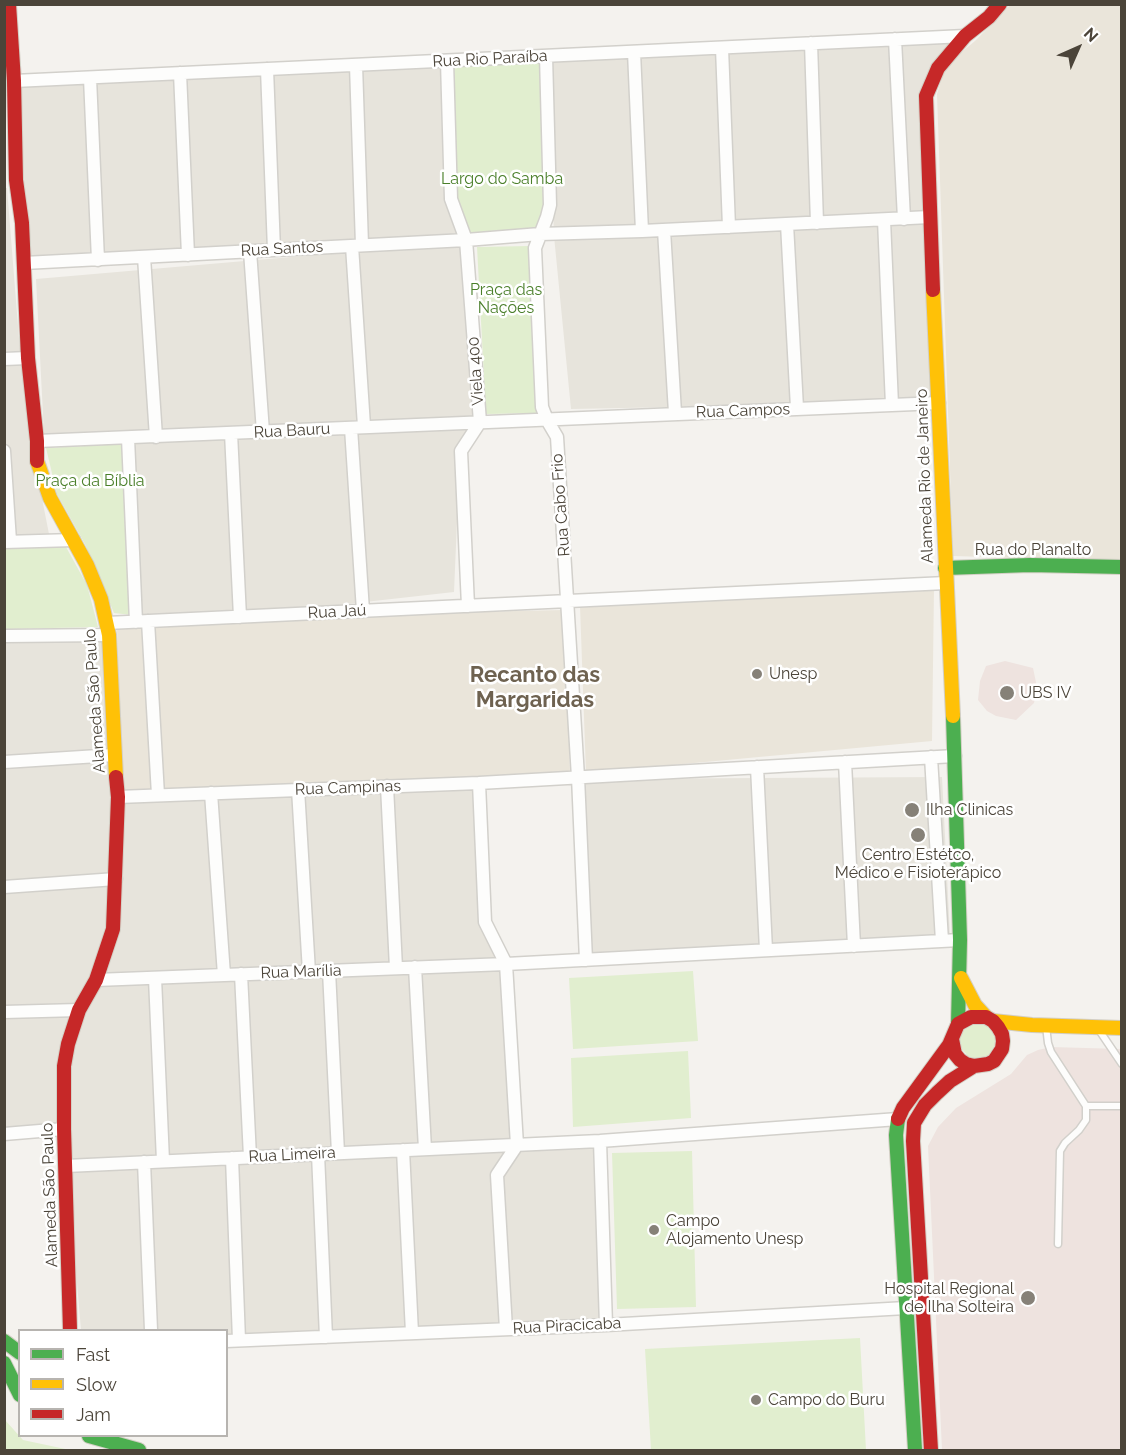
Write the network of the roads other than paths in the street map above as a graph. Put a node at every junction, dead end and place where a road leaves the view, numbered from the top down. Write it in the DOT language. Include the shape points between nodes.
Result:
graph roads {
  1 [pos="9,4"];
  2 [pos="1000,4"];
  3 [pos="965,36"];
  4 [pos="895,39"];
  5 [pos="811,44"];
  6 [pos="722,48"];
  7 [pos="634,52"];
  8 [pos="546,56"];
  9 [pos="447,61"];
  10 [pos="356,65"];
  11 [pos="267,69"];
  12 [pos="180,73"];
  13 [pos="90,78"];
  14 [pos="14,81"];
  15 [pos="10,180"];
  16 [pos="930,217"];
  17 [pos="904,219"];
  18 [pos="884,220"];
  19 [pos="817,223"];
  20 [pos="787,224"];
  21 [pos="729,227"];
  22 [pos="664,230"];
  23 [pos="642,231"];
  24 [pos="540,234"];
  25 [pos="466,240"];
  26 [pos="357,245"];
  27 [pos="274,250"];
  28 [pos="250,251"];
  29 [pos="188,255"];
  30 [pos="144,257"];
  31 [pos="98,260"];
  32 [pos="24,264"];
  33 [pos="28,358"];
  34 [pos="4,359"];
  35 [pos="939,403"];
  36 [pos="892,405"];
  37 [pos="796,408"];
  38 [pos="675,413"];
  39 [pos="547,420"];
  40 [pos="480,422"];
  41 [pos="358,427"];
  42 [pos="263,432"];
  43 [pos="231,434"];
  44 [pos="156,437"];
  45 [pos="128,438"];
  46 [pos="37,441"];
  47 [pos="4,451"];
  48 [pos="75,540"];
  49 [pos="7,542"];
  50 [pos="1122,567"];
  51 [pos="945,568"];
  52 [pos="946,583"];
  53 [pos="567,602"];
  54 [pos="468,606"];
  55 [pos="363,611"];
  56 [pos="240,617"];
  57 [pos="142,622"];
  58 [pos="108,629"];
  59 [pos="4,636"];
  60 [pos="114,755"];
  61 [pos="956,756"];
  62 [pos="930,757"];
  63 [pos="4,762"];
  64 [pos="845,762"];
  65 [pos="757,767"];
  66 [pos="578,777"];
  67 [pos="479,783"];
  68 [pos="387,786"];
  69 [pos="298,789"];
  70 [pos="211,792"];
  71 [pos="158,795"];
  72 [pos="118,796"];
  73 [pos="116,879"];
  74 [pos="4,887"];
  75 [pos="960,940"];
  76 [pos="942,941"];
  77 [pos="854,946"];
  78 [pos="766,950"];
  79 [pos="586,960"];
  80 [pos="506,964"];
  81 [pos="415,967"];
  82 [pos="396,968"];
  83 [pos="329,971"];
  84 [pos="309,972"];
  85 [pos="241,974"];
  86 [pos="959,974"];
  87 [pos="224,975"];
  88 [pos="155,978"];
  89 [pos="96,980"];
  90 [pos="79,1010"];
  91 [pos="4,1012"];
  92 [pos="989,1019"];
  93 [pos="958,1024"];
  94 [pos="1039,1025"];
  95 [pos="1097,1027"];
  96 [pos="1122,1028"];
  97 [pos="952,1039"];
  98 [pos="1002,1049"];
  99 [pos="1122,1064"];
  100 [pos="974,1066"];
  101 [pos="1086,1106"];
  102 [pos="1122,1106"];
  103 [pos="898,1119"];
  104 [pos="64,1128"];
  105 [pos="4,1134"];
  106 [pos="600,1141"];
  107 [pos="517,1145"];
  108 [pos="425,1149"];
  109 [pos="403,1150"];
  110 [pos="338,1153"];
  111 [pos="318,1154"];
  112 [pos="232,1158"];
  113 [pos="250,1158"];
  114 [pos="163,1161"];
  115 [pos="144,1162"];
  116 [pos="66,1166"];
  117 [pos="1058,1244"];
  118 [pos="906,1308"];
  119 [pos="606,1325"];
  120 [pos="70,1329"];
  121 [pos="151,1329"];
  122 [pos="506,1329"];
  123 [pos="412,1333"];
  124 [pos="326,1337"];
  125 [pos="4,1341"];
  126 [pos="233,1341"];
  127 [pos="18,1352"];
  128 [pos="4,1363"];
  129 [pos="18,1391"];
  130 [pos="92,1437"];
  131 [pos="121,1437"];
  132 [pos="915,1450"];
  133 [pos="931,1450"];
  1 -- 14 [label="street, Alameda São Paulo"];
  2 -- 3 [label="street, Alameda Rio de Janeiro"];
  3 -- 4 [label="street, Rua Rio Paraíba"];
  3 -- 16 [label="street, Alameda Rio de Janeiro" via="938,68 926,96"];
  4 -- 5 [label="street, Rua Rio Paraíba"];
  4 -- 17 [label="street"];
  5 -- 6 [label="street, Rua Rio Paraíba"];
  5 -- 19 [label="street"];
  6 -- 7 [label="street, Rua Rio Paraíba"];
  6 -- 21 [label="street"];
  7 -- 8 [label="street, Rua Rio Paraíba"];
  7 -- 23 [label="street"];
  8 -- 9 [label="street, Rua Rio Paraíba"];
  8 -- 24 [label="street, Rua Cabo Frio" via="550,205"];
  9 -- 10 [label="street, Rua Rio Paraíba"];
  9 -- 25 [label="street, Viela 400" via="451,199"];
  10 -- 11 [label="street, Rua Rio Paraíba"];
  10 -- 26 [label="street"];
  11 -- 12 [label="street, Rua Rio Paraíba"];
  11 -- 27 [label="street"];
  12 -- 13 [label="street, Rua Rio Paraíba"];
  12 -- 29 [label="street"];
  13 -- 14 [label="street, Rua Rio Paraíba"];
  13 -- 31 [label="street"];
  14 -- 15 [label="street, Alameda São Paulo"];
  15 -- 32 [label="street, Alameda São Paulo" via="22,223"];
  16 -- 17 [label="street, Rua Santos"];
  16 -- 35 [label="street, Alameda Rio de Janeiro"];
  17 -- 18 [label="street, Rua Santos"];
  18 -- 19 [label="street, Rua Santos"];
  18 -- 36 [label="street"];
  19 -- 20 [label="street, Rua Santos"];
  20 -- 21 [label="street, Rua Santos"];
  20 -- 37 [label="street"];
  21 -- 22 [label="street, Rua Santos"];
  22 -- 23 [label="street, Rua Santos"];
  22 -- 38 [label="street"];
  23 -- 24 [label="street, Rua Santos"];
  24 -- 25 [label="street, Rua Santos"];
  24 -- 39 [label="street, Rua Cabo Frio" via="535,248 542,407"];
  25 -- 26 [label="street, Rua Santos"];
  25 -- 40 [label="street, Viela 400"];
  26 -- 27 [label="street, Rua Santos"];
  26 -- 41 [label="street"];
  27 -- 28 [label="street, Rua Santos"];
  28 -- 29 [label="street, Rua Santos"];
  28 -- 42 [label="street"];
  29 -- 30 [label="street, Rua Santos"];
  30 -- 31 [label="street, Rua Santos"];
  30 -- 44 [label="street"];
  31 -- 32 [label="street, Rua Santos"];
  32 -- 33 [label="street, Alameda São Paulo"];
  33 -- 34 [label="street"];
  33 -- 46 [label="street, Alameda São Paulo"];
  35 -- 36 [label="street, Rua Campos"];
  35 -- 51 [label="street, Alameda Rio de Janeiro"];
  36 -- 37 [label="street, Rua Campos"];
  37 -- 38 [label="street, Rua Campos"];
  38 -- 39 [label="street, Rua Campos"];
  39 -- 40 [label="street, Rua Bauru"];
  39 -- 53 [label="street, Rua Cabo Frio" via="557,437"];
  40 -- 41 [label="street, Rua Bauru"];
  40 -- 54 [label="street, Viela 400" via="461,451"];
  41 -- 42 [label="street, Rua Bauru"];
  41 -- 55 [label="street"];
  42 -- 43 [label="street, Rua Bauru"];
  43 -- 44 [label="street, Rua Bauru"];
  43 -- 56 [label="street"];
  44 -- 45 [label="street, Rua Bauru"];
  45 -- 46 [label="street, Rua Bauru"];
  45 -- 57 [label="street"];
  46 -- 48 [label="street, Alameda São Paulo" via="37,463 50,498"];
  47 -- 49 [label="street"];
  48 -- 49 [label="street"];
  48 -- 58 [label="street, Alameda São Paulo" via="101,599"];
  50 -- 51 [label="street, Rua do Planalto"];
  51 -- 52 [label="street, Alameda Rio de Janeiro"];
  52 -- 53 [label="street, Rua Jaú"];
  52 -- 61 [label="street, Alameda Rio de Janeiro"];
  53 -- 54 [label="street, Rua Jaú"];
  53 -- 66 [label="street, Rua Cabo Frio"];
  54 -- 55 [label="street, Rua Jaú"];
  55 -- 56 [label="street, Rua Jaú"];
  56 -- 57 [label="street, Rua Jaú"];
  57 -- 58 [label="street, Rua Jaú"];
  57 -- 71 [label="street"];
  58 -- 59 [label="street, Rua Jaú"];
  58 -- 60 [label="street, Alameda São Paulo"];
  60 -- 63 [label="street"];
  60 -- 72 [label="street, Alameda São Paulo"];
  61 -- 62 [label="street, Rua Campinas"];
  61 -- 75 [label="street, Alameda Rio de Janeiro"];
  62 -- 64 [label="street, Rua Campinas"];
  62 -- 76 [label="street"];
  64 -- 65 [label="street, Rua Campinas"];
  64 -- 77 [label="street"];
  65 -- 66 [label="street, Rua Campinas"];
  65 -- 78 [label="street"];
  66 -- 67 [label="street, Rua Campinas"];
  66 -- 79 [label="street, Rua Cabo Frio"];
  67 -- 68 [label="street, Rua Campinas"];
  67 -- 80 [label="street" via="485,922"];
  68 -- 69 [label="street, Rua Campinas"];
  68 -- 82 [label="street"];
  69 -- 70 [label="street, Rua Campinas"];
  69 -- 84 [label="street"];
  70 -- 71 [label="street, Rua Campinas"];
  70 -- 87 [label="street"];
  71 -- 72 [label="street, Rua Campinas"];
  72 -- 73 [label="street, Alameda São Paulo"];
  73 -- 74 [label="street"];
  73 -- 89 [label="street, Alameda São Paulo" via="113,929"];
  75 -- 76 [label="street, Rua Marília"];
  75 -- 86 [label="street, Alameda Rio de Janeiro"];
  76 -- 77 [label="street, Rua Marília"];
  77 -- 78 [label="street, Rua Marília"];
  78 -- 79 [label="street, Rua Marília"];
  79 -- 80 [label="street, Rua Marília"];
  80 -- 81 [label="street, Rua Marília"];
  80 -- 107 [label="street"];
  81 -- 82 [label="street, Rua Marília"];
  81 -- 108 [label="street"];
  82 -- 83 [label="street, Rua Marília"];
  83 -- 84 [label="street, Rua Marília"];
  83 -- 110 [label="street"];
  84 -- 85 [label="street, Rua Marília"];
  85 -- 87 [label="street, Rua Marília"];
  85 -- 113 [label="street"];
  86 -- 92 [label="street, Alameda Rio de Janeiro" via="975,1005"];
  86 -- 93 [label="street, Alameda Rio de Janeiro"];
  87 -- 88 [label="street, Rua Marília"];
  88 -- 89 [label="street, Rua Marília"];
  88 -- 114 [label="street"];
  89 -- 90 [label="street, Alameda São Paulo"];
  90 -- 91 [label="street"];
  90 -- 104 [label="street, Alameda São Paulo" via="64,1066"];
  92 -- 93 [label="street" via="971,1017"];
  92 -- 94 [label="street"];
  92 -- 98 [label="street, Alameda Rio de Janeiro" via="1002,1034"];
  93 -- 97 [label="street, Alameda Rio de Janeiro"];
  94 -- 95 [label="street"];
  94 -- 98 [label="street"];
  94 -- 101 [label="lane" via="1051,1052"];
  95 -- 96 [label="street"];
  95 -- 99 [label="lane"];
  97 -- 100 [label="street" via="956,1054"];
  97 -- 103 [label="street, Alameda Rio de Janeiro"];
  98 -- 100 [label="street" via="988,1065"];
  100 -- 133 [label="street" via="937,1093 914,1123"];
  101 -- 102 [label="lane"];
  101 -- 117 [label="lane" via="1086,1120 1060,1151"];
  103 -- 106 [label="street, Rua Limeira"];
  103 -- 118 [label="street, Alameda Rio de Janeiro"];
  104 -- 105 [label="street"];
  104 -- 116 [label="street, Alameda São Paulo"];
  106 -- 107 [label="street, Rua Limeira"];
  106 -- 119 [label="street"];
  107 -- 108 [label="street, Rua Limeira"];
  107 -- 122 [label="street" via="497,1175"];
  108 -- 109 [label="street, Rua Limeira"];
  109 -- 110 [label="street, Rua Limeira"];
  109 -- 123 [label="street"];
  110 -- 111 [label="street, Rua Limeira"];
  111 -- 113 [label="street, Rua Limeira"];
  111 -- 124 [label="street"];
  112 -- 113 [label="street, Rua Limeira"];
  112 -- 114 [label="street, Rua Limeira"];
  112 -- 126 [label="street"];
  114 -- 115 [label="street, Rua Limeira"];
  115 -- 116 [label="street, Rua Limeira"];
  115 -- 121 [label="street"];
  116 -- 120 [label="street, Alameda São Paulo"];
  118 -- 119 [label="street, Rua Piracicaba"];
  118 -- 132 [label="street, Alameda Rio de Janeiro"];
  119 -- 122 [label="street, Rua Piracicaba"];
  122 -- 123 [label="street, Rua Piracicaba"];
  123 -- 124 [label="street, Rua Piracicaba"];
  124 -- 126 [label="street, Rua Piracicaba"];
  125 -- 127 [label="street"];
  128 -- 129 [label="street"];
  130 -- 131 [label="street" via="138,1450"];
}
